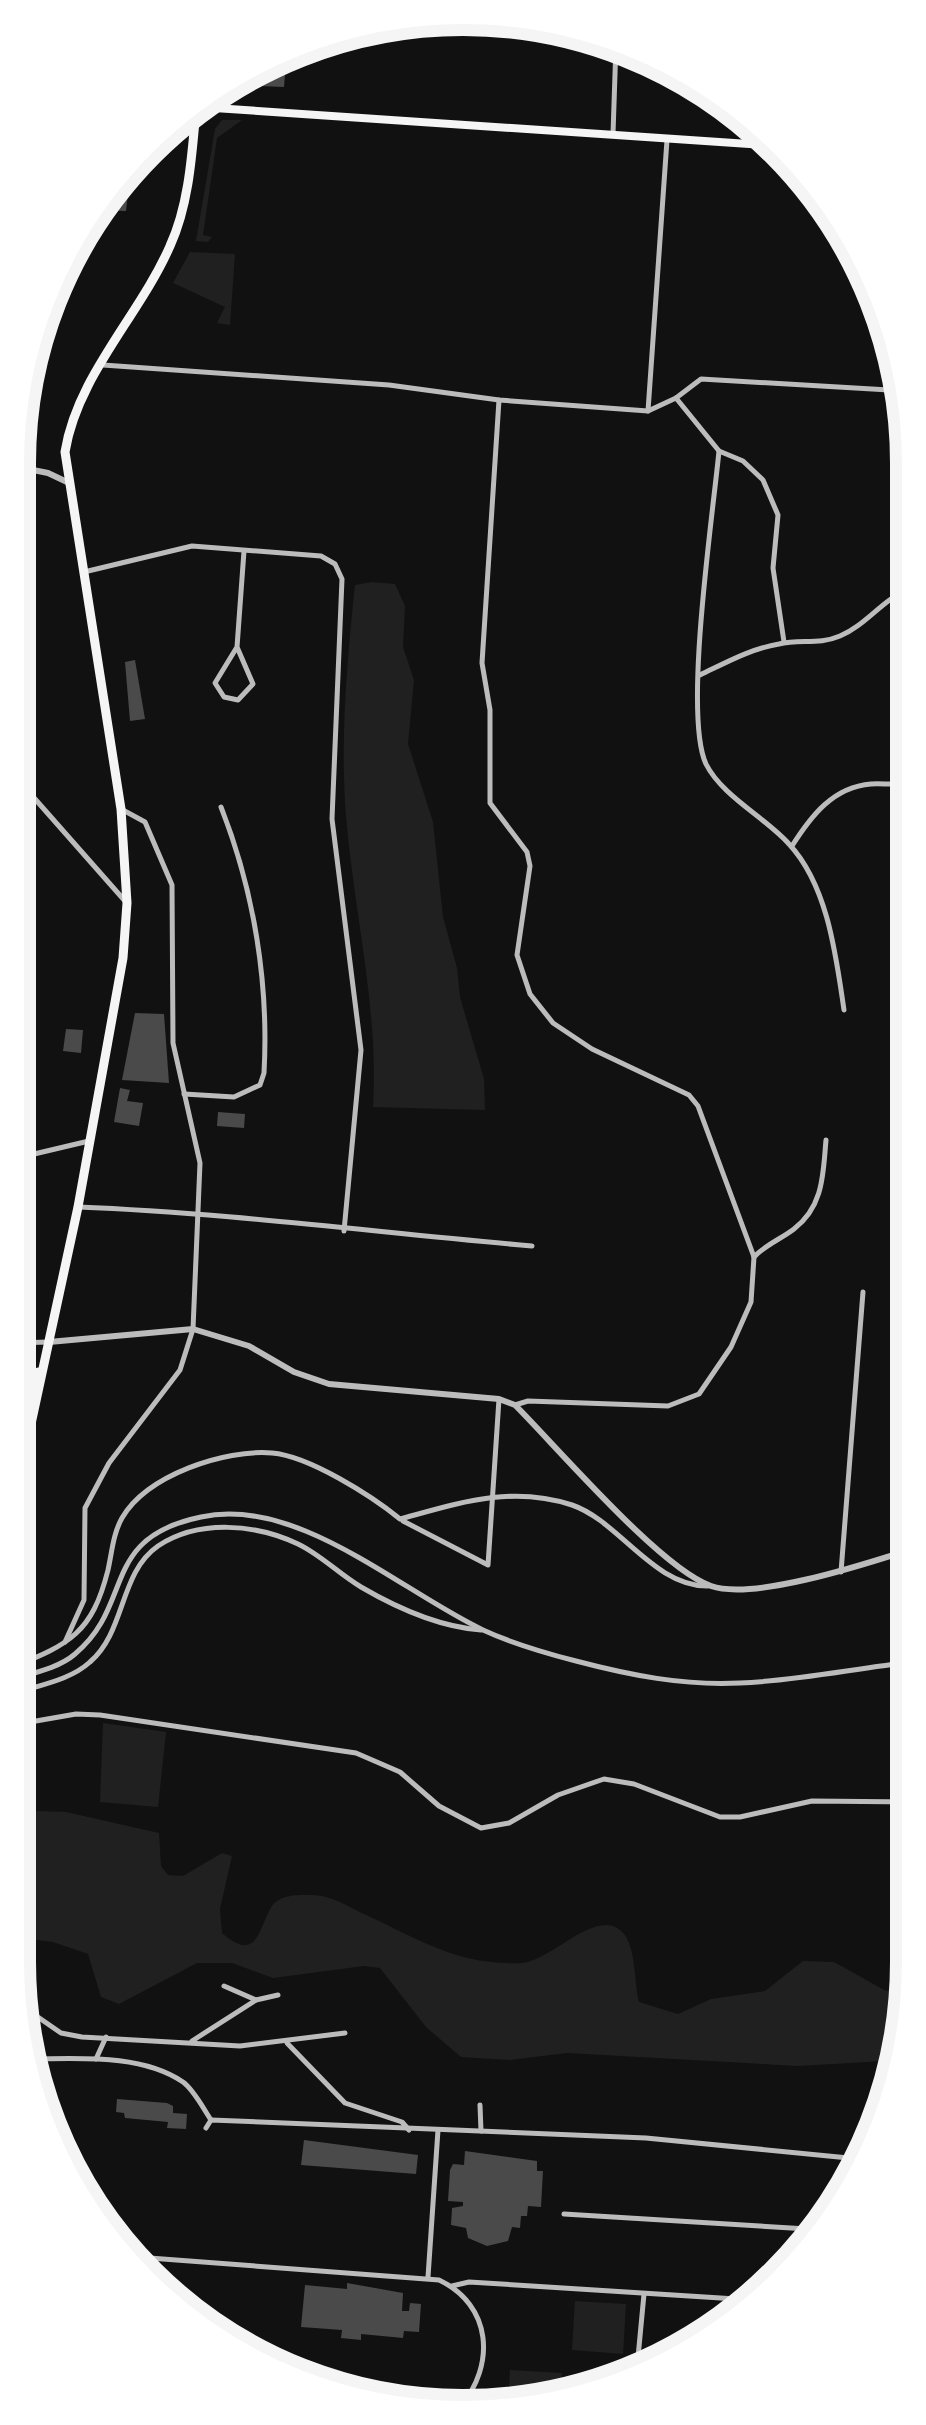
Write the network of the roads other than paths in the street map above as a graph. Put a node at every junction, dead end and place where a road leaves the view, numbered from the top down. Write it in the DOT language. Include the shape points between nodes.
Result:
graph roads {
  1 [pos="616,58"];
  2 [pos="213,109"];
  3 [pos="196,122"];
  4 [pos="613,134"];
  5 [pos="667,140"];
  6 [pos="755,144"];
  7 [pos="102,365"];
  8 [pos="890,390"];
  9 [pos="676,398"];
  10 [pos="499,400"];
  11 [pos="648,411"];
  12 [pos="720,451"];
  13 [pos="30,469"];
  14 [pos="67,482"];
  15 [pos="244,551"];
  16 [pos="84,572"];
  17 [pos="896,594"];
  18 [pos="784,642"];
  19 [pos="236,646"];
  20 [pos="700,676"];
  21 [pos="896,783"];
  22 [pos="30,794"];
  23 [pos="221,807"];
  24 [pos="121,809"];
  25 [pos="792,846"];
  26 [pos="127,904"];
  27 [pos="844,1010"];
  28 [pos="33,1056"];
  29 [pos="30,1070"];
  30 [pos="184,1094"];
  31 [pos="826,1140"];
  32 [pos="89,1141"];
  33 [pos="31,1154"];
  34 [pos="78,1207"];
  35 [pos="198,1212"];
  36 [pos="344,1231"];
  37 [pos="532,1246"];
  38 [pos="754,1257"];
  39 [pos="862,1292"];
  40 [pos="194,1329"];
  41 [pos="30,1342"];
  42 [pos="49,1342"];
  43 [pos="30,1391"];
  44 [pos="499,1399"];
  45 [pos="515,1405"];
  46 [pos="30,1427"];
  47 [pos="495,1494"];
  48 [pos="400,1519"];
  49 [pos="896,1554"];
  50 [pos="841,1572"];
  51 [pos="711,1586"];
  52 [pos="484,1631"];
  53 [pos="65,1642"];
  54 [pos="30,1659"];
  55 [pos="896,1664"];
  56 [pos="30,1674"];
  57 [pos="30,1688"];
  58 [pos="30,1723"];
  59 [pos="896,1802"];
  60 [pos="224,1986"];
  61 [pos="278,1995"];
  62 [pos="256,2000"];
  63 [pos="33,2013"];
  64 [pos="344,2033"];
  65 [pos="106,2037"];
  66 [pos="287,2042"];
  67 [pos="190,2043"];
  68 [pos="96,2058"];
  69 [pos="41,2059"];
  70 [pos="480,2105"];
  71 [pos="211,2120"];
  72 [pos="206,2128"];
  73 [pos="409,2130"];
  74 [pos="438,2130"];
  75 [pos="481,2131"];
  76 [pos="849,2158"];
  77 [pos="564,2214"];
  78 [pos="805,2229"];
  79 [pos="148,2258"];
  80 [pos="428,2277"];
  81 [pos="452,2286"];
  82 [pos="644,2294"];
  83 [pos="735,2299"];
  84 [pos="639,2357"];
  85 [pos="467,2395"];
  1 -- 4 [label="street"];
  2 -- 4 [label="main road"];
  3 -- 7 [label="main road" via="171,244"];
  4 -- 5 [label="main road"];
  5 -- 6 [label="main road"];
  5 -- 11 [label="street"];
  7 -- 10 [label="street" via="389,385"];
  7 -- 14 [label="main road" via="68,435"];
  8 -- 9 [label="street" via="701,379"];
  9 -- 11 [label="street"];
  9 -- 12 [label="street"];
  10 -- 11 [label="street"];
  10 -- 38 [label="street" via="482,662 490,710 490,803 528,852 530,866 517,936 522,972 539,1010 553,1022 592,1049 690,1096"];
  12 -- 18 [label="street" via="763,480 778,515 772,568"];
  12 -- 20 [label="street"];
  13 -- 14 [label="street"];
  14 -- 16 [label="main road"];
  15 -- 16 [label="street" via="192,546"];
  15 -- 19 [label="street"];
  15 -- 36 [label="street" via="321,556 342,579 332,818 361,1050"];
  16 -- 24 [label="main road"];
  17 -- 18 [label="street" via="844,635"];
  18 -- 20 [label="street" via="742,652"];
  19 -- 19 [label="street" via="215,683 224,697 238,700 253,684"];
  20 -- 25 [label="street" via="706,765"];
  21 -- 25 [label="street" via="838,793"];
  22 -- 26 [label="street"];
  23 -- 30 [label="street" via="250,894 264,1073 260,1085 234,1097"];
  24 -- 26 [label="main road"];
  24 -- 30 [label="street" via="145,822 172,885 173,1043"];
  25 -- 27 [label="street" via="828,921"];
  26 -- 32 [label="main road"];
  28 -- 29 [label="street"];
  30 -- 35 [label="street" via="200,1157"];
  31 -- 38 [label="street" via="815,1206"];
  32 -- 33 [label="street"];
  32 -- 34 [label="main road"];
  34 -- 35 [label="street"];
  34 -- 42 [label="main road"];
  35 -- 36 [label="street"];
  35 -- 40 [label="street"];
  36 -- 37 [label="street"];
  38 -- 45 [label="street" via="743,1323 698,1394 668,1406"];
  39 -- 50 [label="street"];
  40 -- 42 [label="street"];
  40 -- 44 [label="street" via="249,1346 329,1384"];
  40 -- 53 [label="street" via="180,1370 109,1463 85,1508 84,1600"];
  41 -- 42 [label="street"];
  42 -- 43 [label="main road"];
  42 -- 46 [label="main road"];
  44 -- 45 [label="street"];
  44 -- 47 [label="street"];
  45 -- 51 [label="street" via="653,1545"];
  47 -- 48 [label="street"];
  47 -- 48 [label="street" via="488,1565"];
  47 -- 51 [label="street" via="575,1506 690,1586"];
  48 -- 53 [label="street" via="346,1481 274,1453 187,1469 122,1517 86,1628"];
  49 -- 50 [label="street"];
  50 -- 51 [label="street" via="740,1588"];
  52 -- 55 [label="street" via="657,1680 741,1684"];
  52 -- 56 [label="street" via="277,1519 212,1514 143,1541 88,1642 60,1663"];
  52 -- 57 [label="street" via="449,1628 362,1587 299,1545 229,1526 171,1539 143,1560 117,1623 90,1662"];
  53 -- 54 [label="street"];
  58 -- 59 [label="street" via="100,1715 356,1753 400,1772 439,1806 481,1828 509,1824 558,1794 604,1779 720,1817 812,1801"];
  60 -- 62 [label="street"];
  61 -- 62 [label="street"];
  62 -- 67 [label="street"];
  63 -- 65 [label="street" via="61,2032"];
  64 -- 66 [label="street"];
  65 -- 67 [label="street"];
  65 -- 68 [label="street"];
  66 -- 67 [label="street"];
  66 -- 73 [label="street" via="345,2103"];
  68 -- 69 [label="street"];
  68 -- 71 [label="street" via="157,2069 186,2084"];
  70 -- 75 [label="street"];
  71 -- 72 [label="street"];
  71 -- 73 [label="street"];
  73 -- 74 [label="street"];
  74 -- 75 [label="street"];
  74 -- 80 [label="street"];
  75 -- 76 [label="street" via="646,2138"];
  77 -- 78 [label="street"];
  79 -- 80 [label="street"];
  80 -- 81 [label="street"];
  81 -- 82 [label="street"];
  81 -- 85 [label="street" via="478,2318 485,2344 482,2369"];
  82 -- 83 [label="street"];
  82 -- 84 [label="street"];
}
